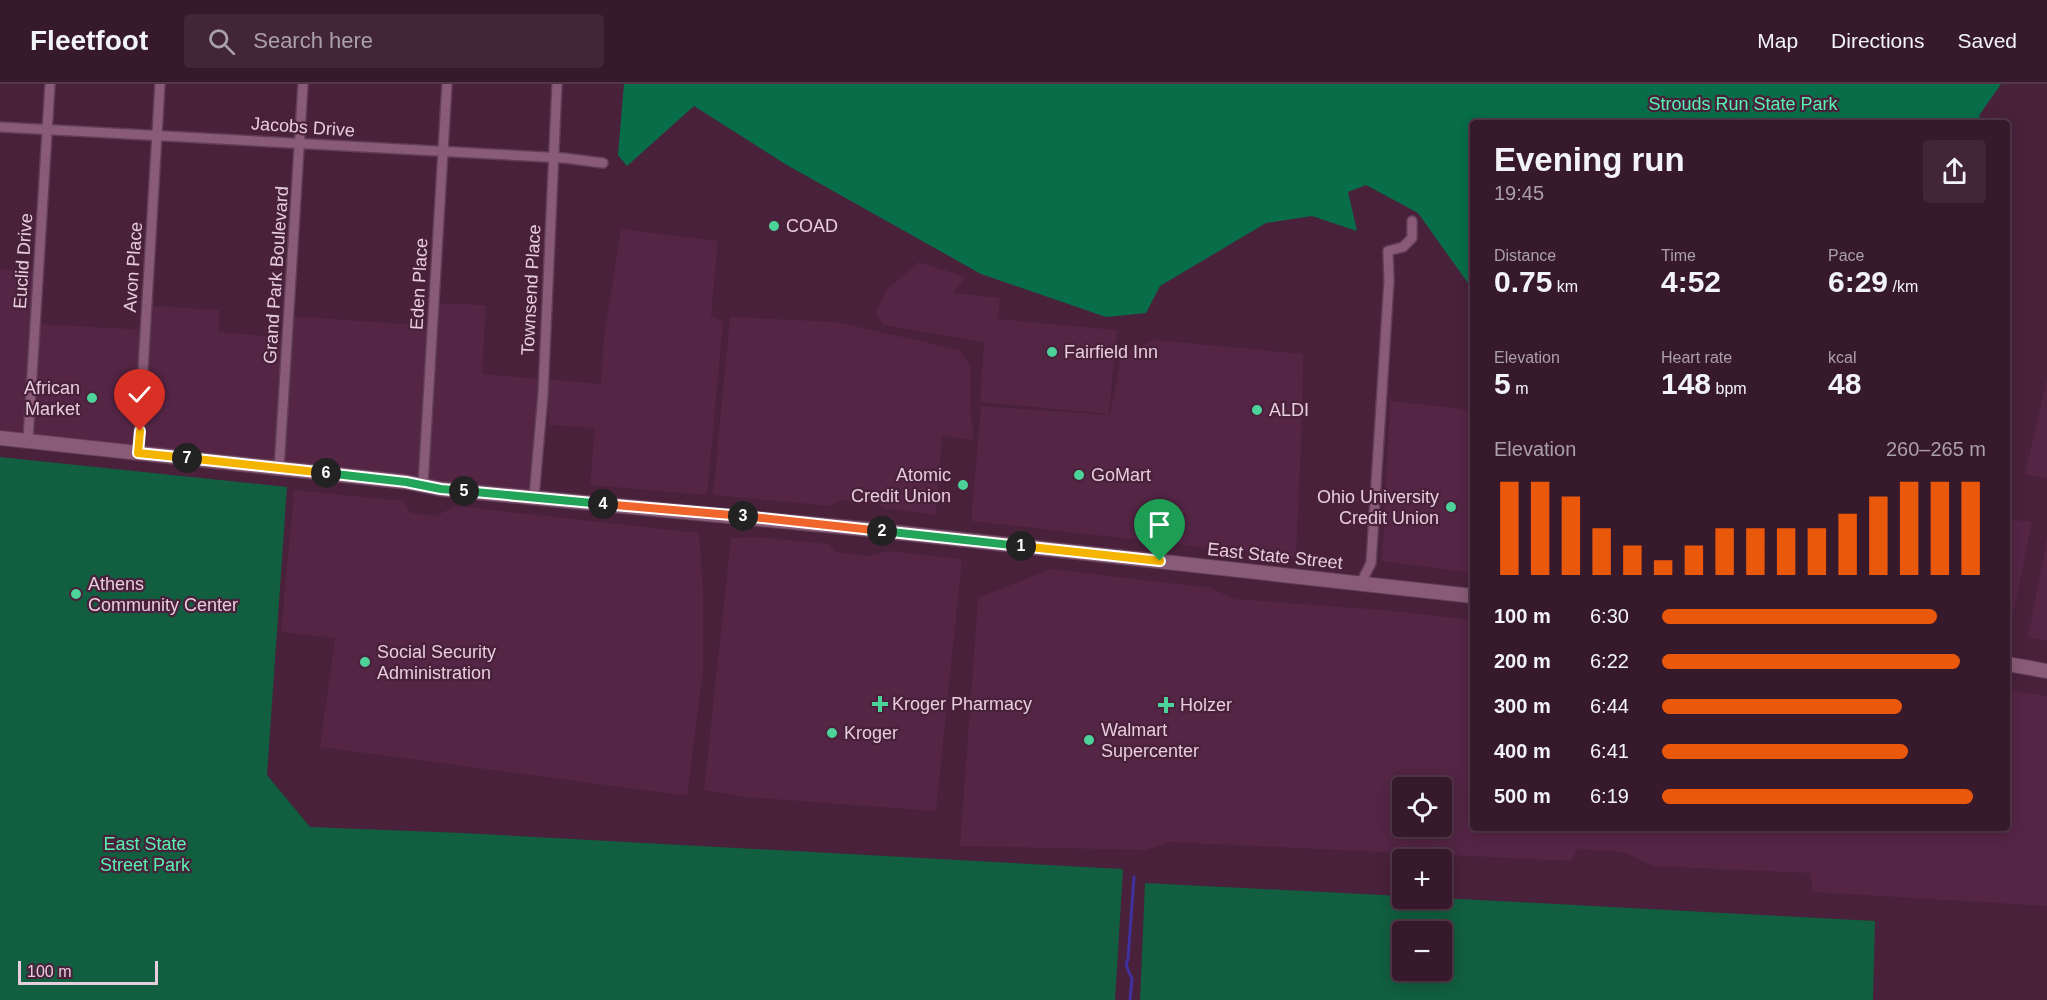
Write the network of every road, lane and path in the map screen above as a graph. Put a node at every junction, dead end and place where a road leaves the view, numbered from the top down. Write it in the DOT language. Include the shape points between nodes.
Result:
graph roads {
  1 [pos="50,84"];
  2 [pos="160,84"];
  3 [pos="303,84"];
  4 [pos="447,84"];
  5 [pos="557,84"];
  6 [pos="0,126"];
  7 [pos="47,129"];
  8 [pos="158,135"];
  9 [pos="301,144"];
  10 [pos="443,152"];
  11 [pos="554,159"];
  12 [pos="603,164"];
  13 [pos="1412,221"];
  14 [pos="0,438"];
  15 [pos="28,440"];
  16 [pos="138,453"];
  17 [pos="279,469"];
  18 [pos="423,486"];
  19 [pos="534,496"];
  20 [pos="1361,583"];
  21 [pos="1470,596"];
  22 [pos="2010,665"];
  23 [pos="2047,671"];
  1 -- 7 [label="street, Euclid Drive"];
  2 -- 8 [label="street, Avon Place"];
  3 -- 9 [label="street, Grand Park Boulevard"];
  4 -- 10 [label="street, Eden Place"];
  5 -- 11 [label="street, Townsend Place"];
  6 -- 7 [label="street, Jacobs Drive"];
  7 -- 8 [label="street, Jacobs Drive"];
  7 -- 15 [label="street, Euclid Drive"];
  8 -- 9 [label="street, Jacobs Drive"];
  8 -- 16 [label="street, Avon Place"];
  9 -- 10 [label="street, Jacobs Drive"];
  9 -- 17 [label="street, Grand Park Boulevard"];
  10 -- 11 [label="street, Jacobs Drive"];
  10 -- 18 [label="street, Eden Place"];
  11 -- 12 [label="street, Jacobs Drive"];
  11 -- 19 [label="street, Townsend Place"];
  13 -- 20 [label="street" via="1412,238 1388,252 1371,563"];
  14 -- 15 [label="main road, East State Street"];
  15 -- 16 [label="main road, East State Street"];
  16 -- 17 [label="main road, East State Street"];
  17 -- 18 [label="main road, East State Street"];
  18 -- 19 [label="main road, East State Street"];
  19 -- 20 [label="main road, East State Street"];
  20 -- 21 [label="main road, East State Street"];
  22 -- 23 [label="main road"];
}
